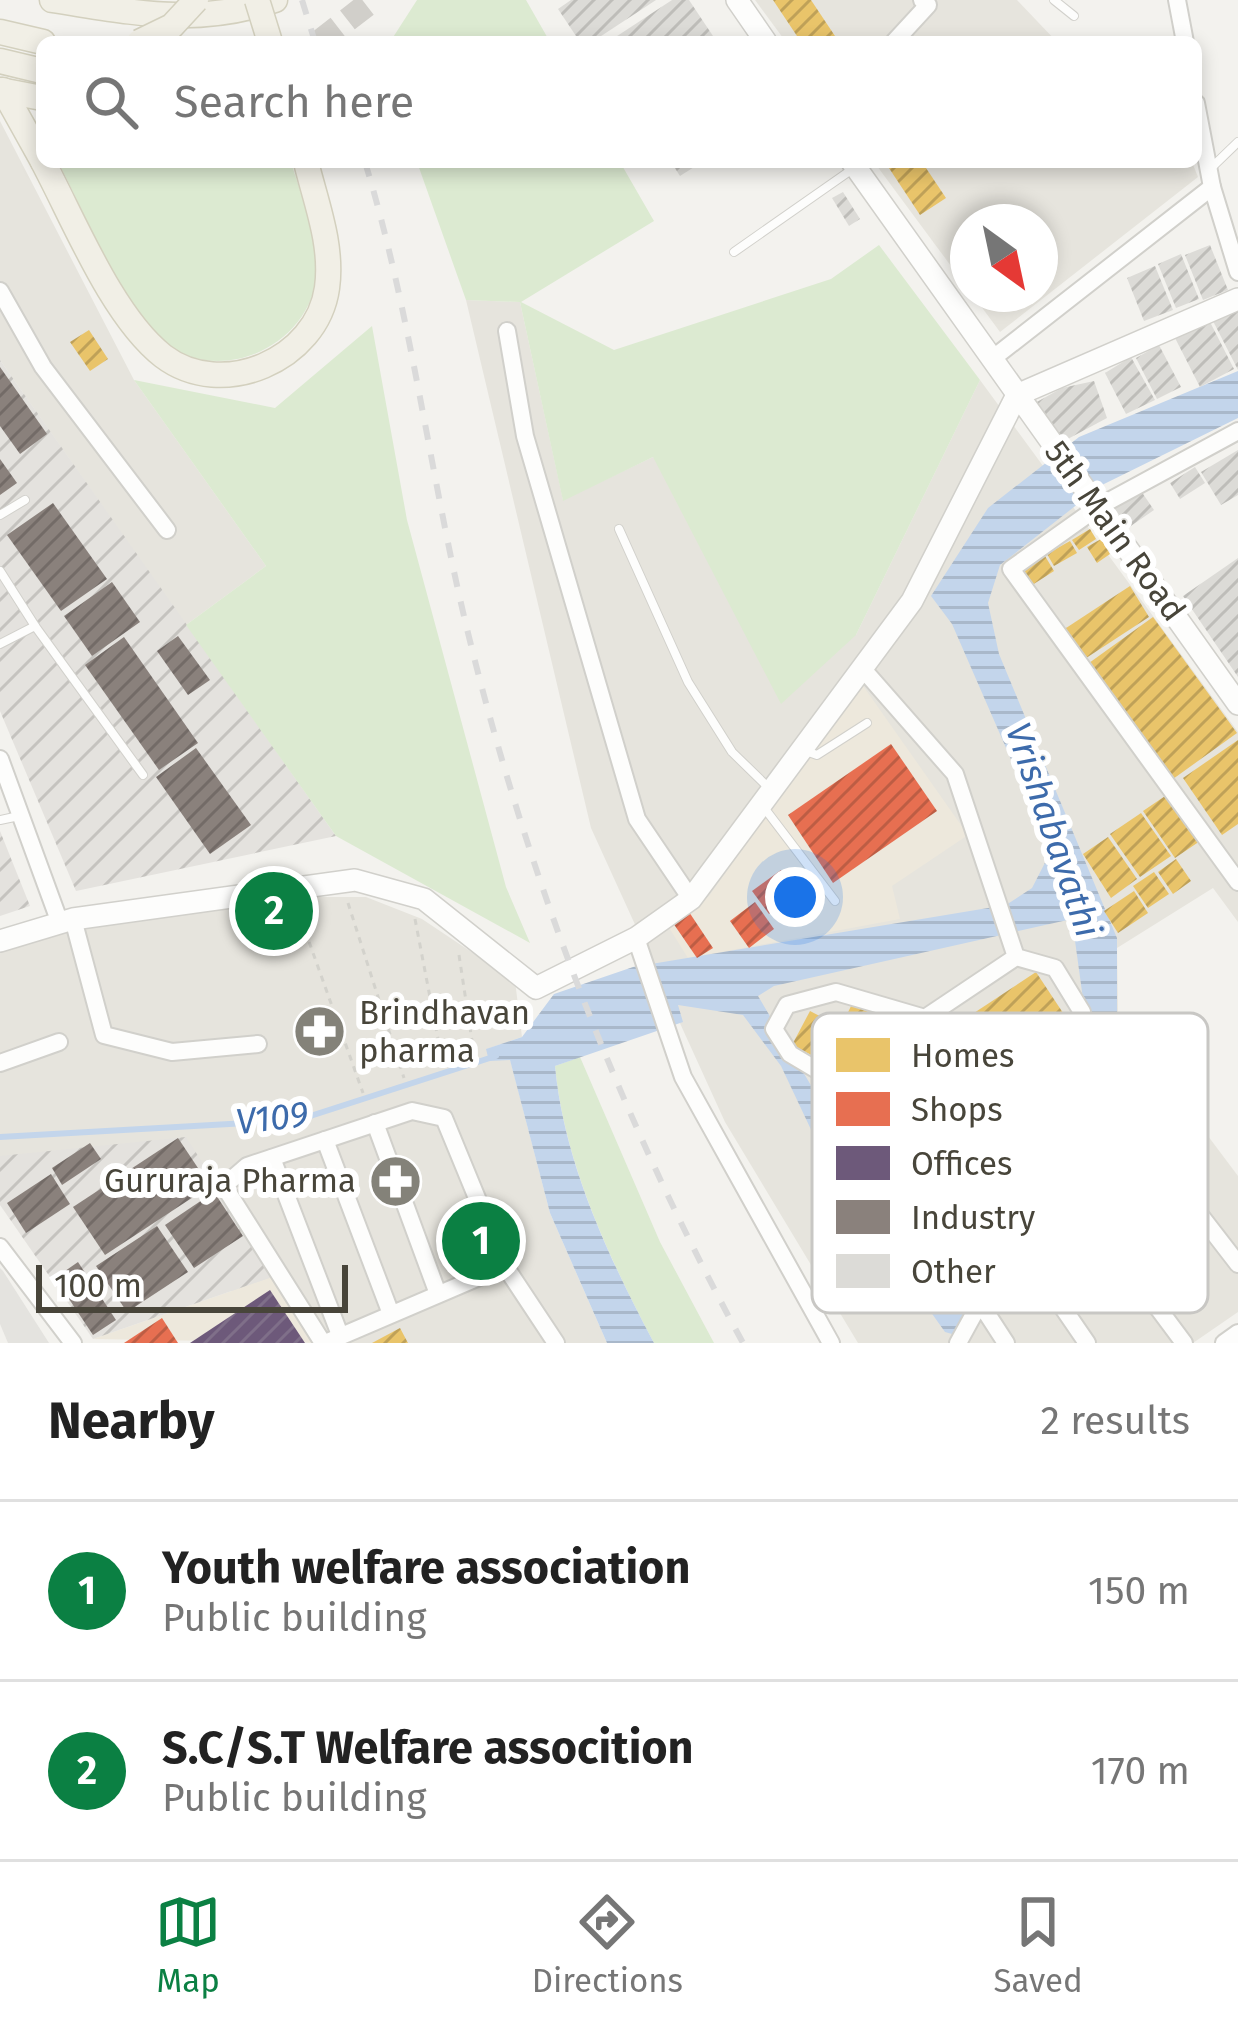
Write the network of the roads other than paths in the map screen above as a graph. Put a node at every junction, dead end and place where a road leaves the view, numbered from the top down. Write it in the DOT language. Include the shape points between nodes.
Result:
graph roads {
  1 [pos="52,0"];
  2 [pos="196,0"];
  3 [pos="257,0"];
  4 [pos="275,0"];
  5 [pos="737,0"];
  6 [pos="922,0"];
  7 [pos="1054,0"];
  8 [pos="1177,0"];
  9 [pos="1074,16"];
  10 [pos="0,32"];
  11 [pos="151,36"];
  12 [pos="269,36"];
  13 [pos="762,36"];
  14 [pos="900,36"];
  15 [pos="1183,36"];
  16 [pos="36,40"];
  17 [pos="0,61"];
  18 [pos="34,70"];
  19 [pos="1,90"];
  20 [pos="36,97"];
  21 [pos="1202,135"];
  22 [pos="1238,142"];
  23 [pos="36,151"];
  24 [pos="46,168"];
  25 [pos="306,168"];
  26 [pos="850,168"];
  27 [pos="856,168"];
  28 [pos="1210,178"];
  29 [pos="734,252"];
  30 [pos="1238,272"];
  31 [pos="0,291"];
  32 [pos="1238,298"];
  33 [pos="508,331"];
  34 [pos="992,359"];
  35 [pos="1018,395"];
  36 [pos="1238,430"];
  37 [pos="25,500"];
  38 [pos="1098,507"];
  39 [pos="0,515"];
  40 [pos="619,529"];
  41 [pos="166,530"];
  42 [pos="0,571"];
  43 [pos="35,626"];
  44 [pos="0,644"];
  45 [pos="862,668"];
  46 [pos="1238,704"];
  47 [pos="866,723"];
  48 [pos="802,749"];
  49 [pos="0,759"];
  50 [pos="143,775"];
  51 [pos="766,797"];
  52 [pos="21,816"];
  53 [pos="0,820"];
  54 [pos="1238,882"];
  55 [pos="691,898"];
  56 [pos="835,901"];
  57 [pos="66,921"];
  58 [pos="636,938"];
  59 [pos="0,941"];
  60 [pos="1016,958"];
  61 [pos="908,1013"];
  62 [pos="933,1013"];
  63 [pos="1082,1013"];
  64 [pos="58,1042"];
  65 [pos="258,1044"];
  66 [pos="0,1063"];
  67 [pos="812,1067"];
  68 [pos="375,1124"];
  69 [pos="325,1140"];
  70 [pos="272,1158"];
  71 [pos="1208,1225"];
  72 [pos="0,1247"];
  73 [pos="1238,1264"];
  74 [pos="505,1266"];
  75 [pos="438,1294"];
  76 [pos="812,1309"];
  77 [pos="814,1313"];
  78 [pos="974,1313"];
  79 [pos="986,1313"];
  80 [pos="1066,1313"];
  81 [pos="1162,1313"];
  82 [pos="392,1314"];
  83 [pos="1238,1333"];
  84 [pos="329,1340"];
  85 [pos="73,1343"];
  86 [pos="556,1343"];
  87 [pos="831,1343"];
  88 [pos="958,1343"];
  89 [pos="1006,1343"];
  90 [pos="1087,1343"];
  91 [pos="1184,1343"];
  92 [pos="1224,1343"];
  1 -- 4 [label="main road" via="193,19"];
  2 -- 11 [label="main road, bridge"];
  3 -- 12 [label="main road, bridge"];
  5 -- 13 [label="street"];
  6 -- 14 [label="street" via="928,5"];
  7 -- 9 [label="lane"];
  8 -- 15 [label="street"];
  10 -- 16 [label="main road"];
  17 -- 18 [label="main road"];
  19 -- 20 [label="main road"];
  19 -- 23 [label="main road"];
  21 -- 28 [label="street"];
  22 -- 28 [label="lane"];
  24 -- 25 [label="main road" via="126,312 160,354 195,372 238,374 282,356 320,315 328,263"];
  26 -- 29 [label="lane"];
  27 -- 34 [label="street, 5th Main Road"];
  28 -- 30 [label="street"];
  28 -- 34 [label="street"];
  31 -- 41 [label="street" via="43,367"];
  32 -- 35 [label="street"];
  33 -- 55 [label="street" via="525,436 638,819"];
  34 -- 35 [label="street, 5th Main Road"];
  35 -- 38 [label="street, 5th Main Road"];
  35 -- 45 [label="street" via="912,601"];
  36 -- 38 [label="street"];
  37 -- 39 [label="lane"];
  38 -- 46 [label="street, 5th Main Road"];
  38 -- 54 [label="street" via="1011,569"];
  40 -- 51 [label="lane" via="688,682"];
  42 -- 43 [label="lane"];
  43 -- 44 [label="lane"];
  43 -- 50 [label="lane"];
  45 -- 48 [label="street"];
  45 -- 60 [label="street" via="955,774"];
  47 -- 48 [label="lane" via="817,755"];
  48 -- 51 [label="street"];
  49 -- 52 [label="street"];
  51 -- 55 [label="street"];
  51 -- 56 [label="lane"];
  52 -- 53 [label="lane"];
  52 -- 57 [label="street"];
  55 -- 58 [label="street"];
  57 -- 58 [label="street" via="355,880 410,896 454,922 536,988"];
  57 -- 59 [label="street"];
  57 -- 65 [label="street" via="104,1035 172,1052"];
  58 -- 76 [label="street" via="683,1077"];
  60 -- 62 [label="street"];
  60 -- 63 [label="street" via="1055,968"];
  61 -- 67 [label="street" via="836,992 788,1005 773,1029 790,1054"];
  64 -- 66 [label="street"];
  68 -- 69 [label="street"];
  68 -- 74 [label="street" via="412,1111 444,1118"];
  68 -- 75 [label="street"];
  69 -- 70 [label="street"];
  69 -- 82 [label="street"];
  70 -- 84 [label="street"];
  70 -- 84 [label="street" via="224,1186"];
  71 -- 73 [label="street"];
  72 -- 85 [label="street"];
  74 -- 75 [label="street"];
  74 -- 86 [label="street"];
  75 -- 82 [label="street"];
  77 -- 87 [label="street"];
  78 -- 88 [label="street"];
  79 -- 89 [label="street"];
  80 -- 90 [label="street"];
  81 -- 91 [label="street"];
  82 -- 84 [label="street"];
  83 -- 92 [label="street"];
}
